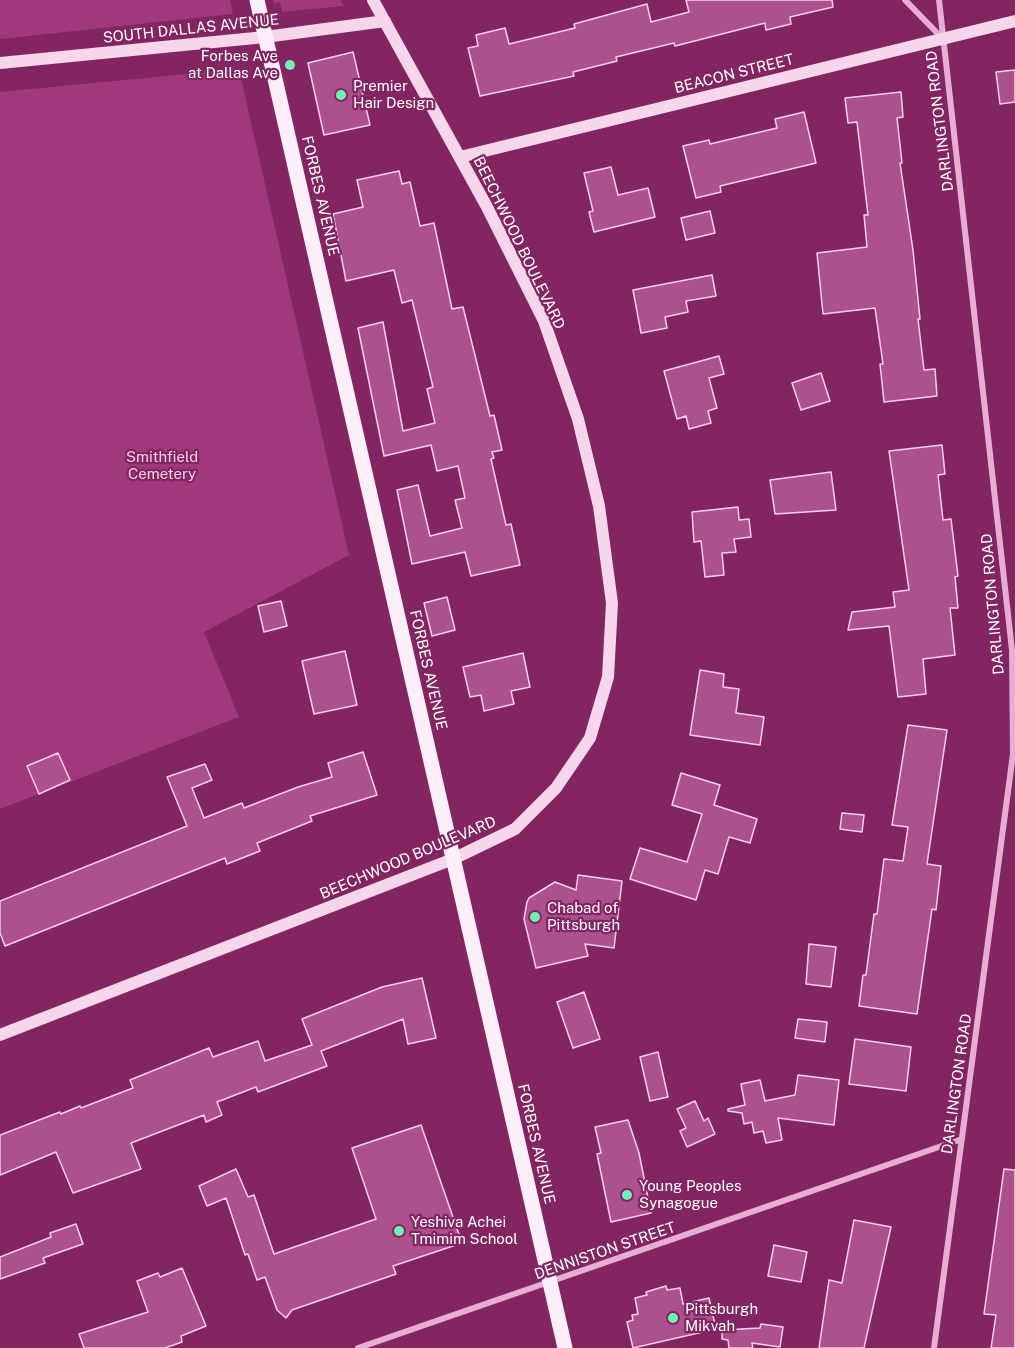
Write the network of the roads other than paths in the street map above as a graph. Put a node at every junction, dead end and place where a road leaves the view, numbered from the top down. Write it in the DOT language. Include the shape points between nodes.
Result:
graph roads {
  1 [pos="257,0"];
  2 [pos="373,0"];
  3 [pos="905,0"];
  4 [pos="939,0"];
  5 [pos="385,21"];
  6 [pos="1015,21"];
  7 [pos="265,37"];
  8 [pos="942,38"];
  9 [pos="0,63"];
  10 [pos="460,157"];
  11 [pos="1014,754"];
  12 [pos="453,859"];
  13 [pos="0,1035"];
  14 [pos="962,1139"];
  15 [pos="550,1283"];
  16 [pos="358,1348"];
  17 [pos="565,1348"];
  18 [pos="934,1348"];
  1 -- 7 [label="main road, FORBES AVENUE"];
  2 -- 5 [label="main road, BEECHWOOD BOULEVARD"];
  3 -- 8 [label="street"];
  4 -- 8 [label="street, DARLINGTON ROAD"];
  5 -- 7 [label="main road, SOUTH DALLAS AVENUE"];
  5 -- 10 [label="main road, BEECHWOOD BOULEVARD"];
  6 -- 8 [label="main road, BEACON STREET"];
  7 -- 9 [label="main road, SOUTH DALLAS AVENUE"];
  7 -- 12 [label="main road, FORBES AVENUE"];
  8 -- 10 [label="main road, BEACON STREET"];
  8 -- 11 [label="street, DARLINGTON ROAD" via="1012,650"];
  10 -- 12 [label="main road, BEECHWOOD BOULEVARD" via="544,321 578,419 599,506 612,603 608,677 590,738 556,788 515,829"];
  11 -- 14 [label="street, DARLINGTON ROAD"];
  12 -- 13 [label="main road, BEECHWOOD BOULEVARD"];
  12 -- 15 [label="main road, FORBES AVENUE"];
  14 -- 15 [label="street, DENNISTON STREET"];
  14 -- 18 [label="street, DARLINGTON ROAD"];
  15 -- 16 [label="street, DENNISTON STREET"];
  15 -- 17 [label="main road, FORBES AVENUE"];
}
